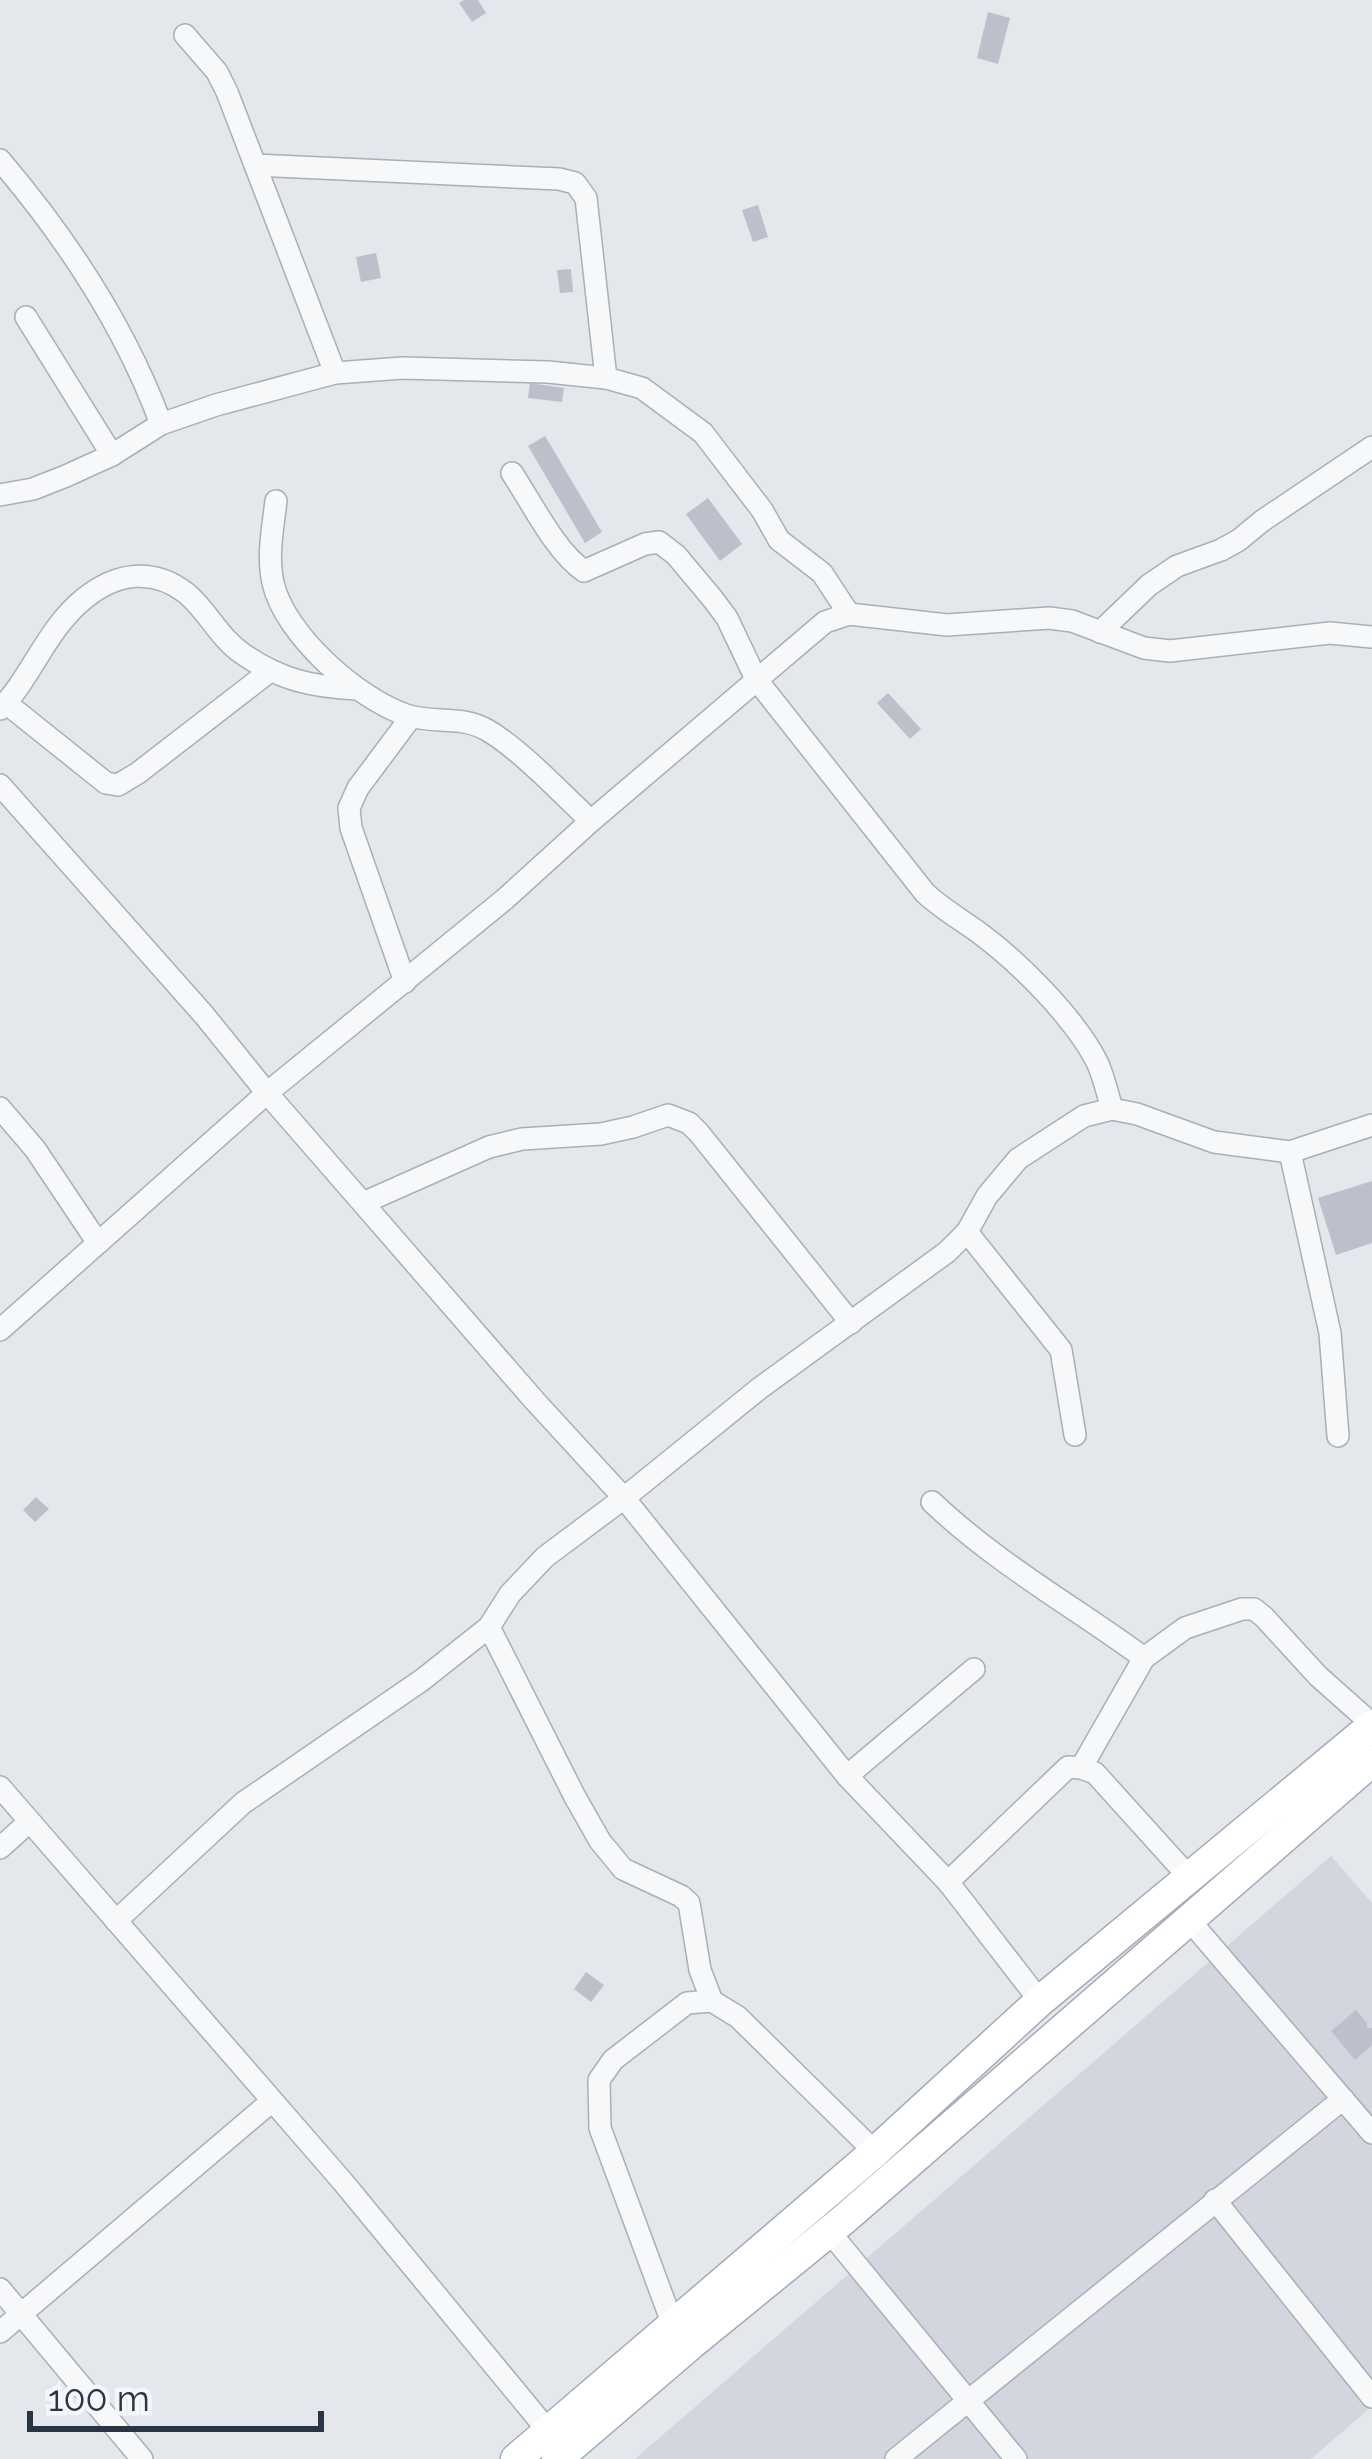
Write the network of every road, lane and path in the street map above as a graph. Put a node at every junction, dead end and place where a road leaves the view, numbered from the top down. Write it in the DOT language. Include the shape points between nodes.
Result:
graph roads {
  1 [pos="184,35"];
  2 [pos="0,160"];
  3 [pos="255,165"];
  4 [pos="26,316"];
  5 [pos="335,373"];
  6 [pos="607,378"];
  7 [pos="161,424"];
  8 [pos="1372,447"];
  9 [pos="112,454"];
  10 [pos="512,473"];
  11 [pos="0,495"];
  12 [pos="276,501"];
  13 [pos="849,614"];
  14 [pos="1100,632"];
  15 [pos="1372,637"];
  16 [pos="270,671"];
  17 [pos="756,679"];
  18 [pos="357,689"];
  19 [pos="3,706"];
  20 [pos="411,717"];
  21 [pos="0,785"];
  22 [pos="591,820"];
  23 [pos="405,982"];
  24 [pos="267,1093"];
  25 [pos="0,1108"];
  26 [pos="1112,1109"];
  27 [pos="1372,1125"];
  28 [pos="1290,1152"];
  29 [pos="363,1203"];
  30 [pos="967,1232"];
  31 [pos="98,1243"];
  32 [pos="850,1323"];
  33 [pos="0,1330"];
  34 [pos="1075,1436"];
  35 [pos="1338,1436"];
  36 [pos="624,1498"];
  37 [pos="932,1502"];
  38 [pos="489,1627"];
  39 [pos="1144,1658"];
  40 [pos="974,1669"];
  41 [pos="1372,1725"];
  42 [pos="1372,1761"];
  43 [pos="1081,1768"];
  44 [pos="847,1776"];
  45 [pos="0,1787"];
  46 [pos="29,1822"];
  47 [pos="0,1848"];
  48 [pos="1189,1877"];
  49 [pos="948,1882"];
  50 [pos="116,1922"];
  51 [pos="1190,1922"];
  52 [pos="712,2001"];
  53 [pos="1040,2001"];
  54 [pos="1343,2099"];
  55 [pos="272,2101"];
  56 [pos="1372,2133"];
  57 [pos="875,2152"];
  58 [pos="1215,2200"];
  59 [pos="819,2219"];
  60 [pos="0,2289"];
  61 [pos="21,2314"];
  62 [pos="673,2325"];
  63 [pos="0,2332"];
  64 [pos="1372,2397"];
  65 [pos="970,2402"];
  66 [pos="560,2450"];
  67 [pos="142,2459"];
  68 [pos="516,2459"];
  69 [pos="896,2459"];
  70 [pos="1016,2459"];
  1 -- 3 [label="street" via="217,71"];
  2 -- 7 [label="street" via="101,297"];
  3 -- 5 [label="street"];
  3 -- 6 [label="street" via="575,183 586,198"];
  4 -- 9 [label="street"];
  5 -- 6 [label="street" via="403,368"];
  5 -- 7 [label="street"];
  6 -- 13 [label="street" via="642,388 703,433 779,539 822,573"];
  7 -- 9 [label="street"];
  8 -- 14 [label="street" via="1239,540 1149,585"];
  9 -- 11 [label="street"];
  10 -- 17 [label="street" via="584,571 645,544 659,542 676,555 727,618"];
  12 -- 18 [label="street" via="273,585 288,619"];
  13 -- 14 [label="street" via="947,625 1049,618"];
  13 -- 17 [label="street" via="825,622"];
  14 -- 15 [label="street" via="1170,651"];
  16 -- 18 [label="street" via="304,685"];
  16 -- 19 [label="street" via="118,785"];
  16 -- 19 [label="street" via="220,636 188,595 158,576 134,575 80,602"];
  17 -- 22 [label="street"];
  17 -- 26 [label="street" via="925,893 1015,963 1076,1027"];
  18 -- 20 [label="street"];
  20 -- 22 [label="street" via="486,729"];
  20 -- 23 [label="street" via="349,808"];
  21 -- 24 [label="street"];
  22 -- 23 [label="street"];
  23 -- 24 [label="street"];
  24 -- 29 [label="street"];
  24 -- 31 [label="street"];
  25 -- 31 [label="street"];
  26 -- 28 [label="street" via="1214,1142"];
  26 -- 30 [label="street" via="1084,1116 1018,1159"];
  27 -- 28 [label="street"];
  28 -- 35 [label="street" via="1330,1333"];
  29 -- 32 [label="street" via="489,1147 602,1134 668,1115 699,1133"];
  29 -- 36 [label="street"];
  30 -- 32 [label="street"];
  30 -- 34 [label="street" via="1061,1350"];
  31 -- 33 [label="street"];
  32 -- 36 [label="street"];
  36 -- 38 [label="street" via="545,1557"];
  36 -- 44 [label="street"];
  37 -- 39 [label="street" via="1021,1575"];
  38 -- 50 [label="street" via="243,1803"];
  38 -- 52 [label="street" via="600,1841 623,1869 688,1903"];
  39 -- 41 [label="street" via="1186,1628 1254,1609"];
  39 -- 43 [label="street"];
  40 -- 44 [label="street"];
  41 -- 48 [label="main road"];
  42 -- 51 [label="main road"];
  43 -- 48 [label="street" via="1095,1773"];
  43 -- 49 [label="street" via="1068,1767"];
  44 -- 49 [label="street"];
  45 -- 46 [label="street"];
  46 -- 47 [label="street"];
  46 -- 50 [label="street"];
  48 -- 53 [label="main road"];
  49 -- 53 [label="street"];
  50 -- 55 [label="street"];
  51 -- 54 [label="street"];
  51 -- 59 [label="main road"];
  52 -- 57 [label="street"];
  52 -- 62 [label="street" via="686,2003 599,2080 600,2128"];
  53 -- 57 [label="main road"];
  54 -- 56 [label="street"];
  54 -- 58 [label="street"];
  55 -- 61 [label="street"];
  55 -- 66 [label="street"];
  57 -- 59 [label="main road"];
  58 -- 64 [label="street"];
  58 -- 65 [label="street"];
  59 -- 62 [label="main road"];
  59 -- 65 [label="street"];
  59 -- 66 [label="main road"];
  60 -- 61 [label="street"];
  61 -- 63 [label="street"];
  61 -- 67 [label="street"];
  62 -- 66 [label="main road"];
  65 -- 69 [label="street"];
  65 -- 70 [label="street"];
  66 -- 68 [label="main road"];
}
